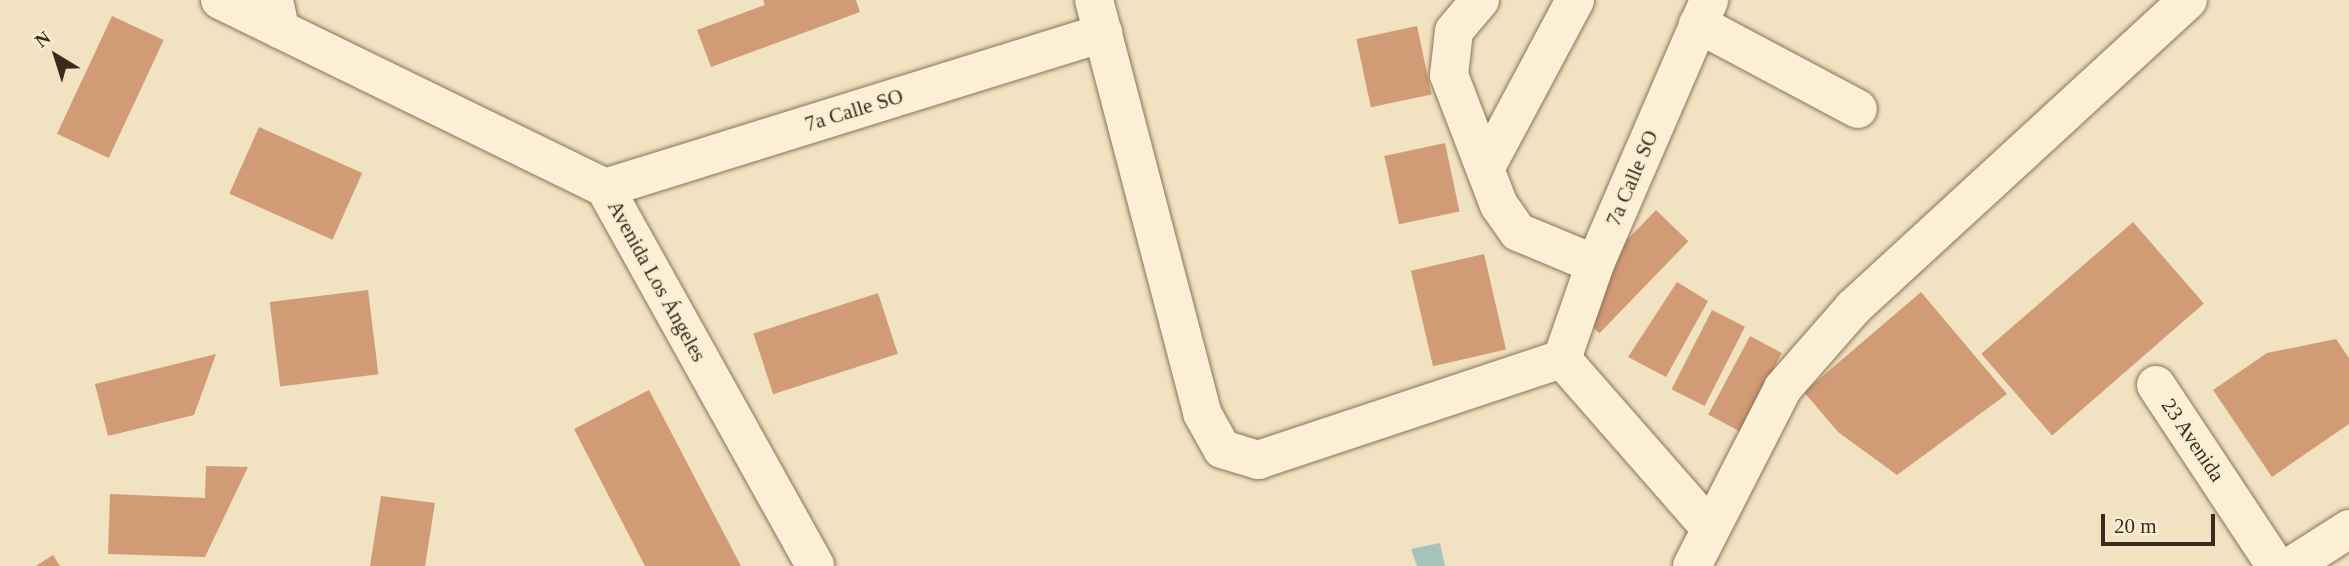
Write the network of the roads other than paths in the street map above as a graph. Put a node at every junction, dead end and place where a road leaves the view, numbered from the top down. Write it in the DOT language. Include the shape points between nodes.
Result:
graph roads {
  1 [pos="220,0"];
  2 [pos="1480,0"];
  3 [pos="1575,0"];
  4 [pos="2188,0"];
  5 [pos="1703,12"];
  6 [pos="277,15"];
  7 [pos="1098,17"];
  8 [pos="1858,109"];
  9 [pos="1486,167"];
  10 [pos="605,188"];
  11 [pos="1595,264"];
  12 [pos="1562,359"];
  13 [pos="2156,385"];
  14 [pos="1710,528"];
  15 [pos="2349,528"];
  16 [pos="815,566"];
  17 [pos="1692,566"];
  18 [pos="2276,566"];
  19 [pos="2291,566"];
  1 -- 6 [label="street, Avenida Los Ángeles"];
  2 -- 9 [label="street" via="1454,31 1450,75"];
  3 -- 9 [label="street"];
  4 -- 14 [label="street" via="1853,308 1783,388"];
  5 -- 8 [label="street"];
  5 -- 11 [label="street, 7a Calle SO"];
  6 -- 10 [label="street, Avenida Los Ángeles"];
  7 -- 10 [label="street, 7a Calle SO"];
  7 -- 12 [label="street" via="1202,413 1222,449 1258,460"];
  9 -- 11 [label="street" via="1499,205 1518,232"];
  10 -- 16 [label="street, Avenida Los Ángeles"];
  11 -- 12 [label="street, 7a Calle SO"];
  12 -- 14 [label="street"];
  13 -- 18 [label="street, 23 Avenida"];
  14 -- 17 [label="street"];
  15 -- 19 [label="street"];
}
